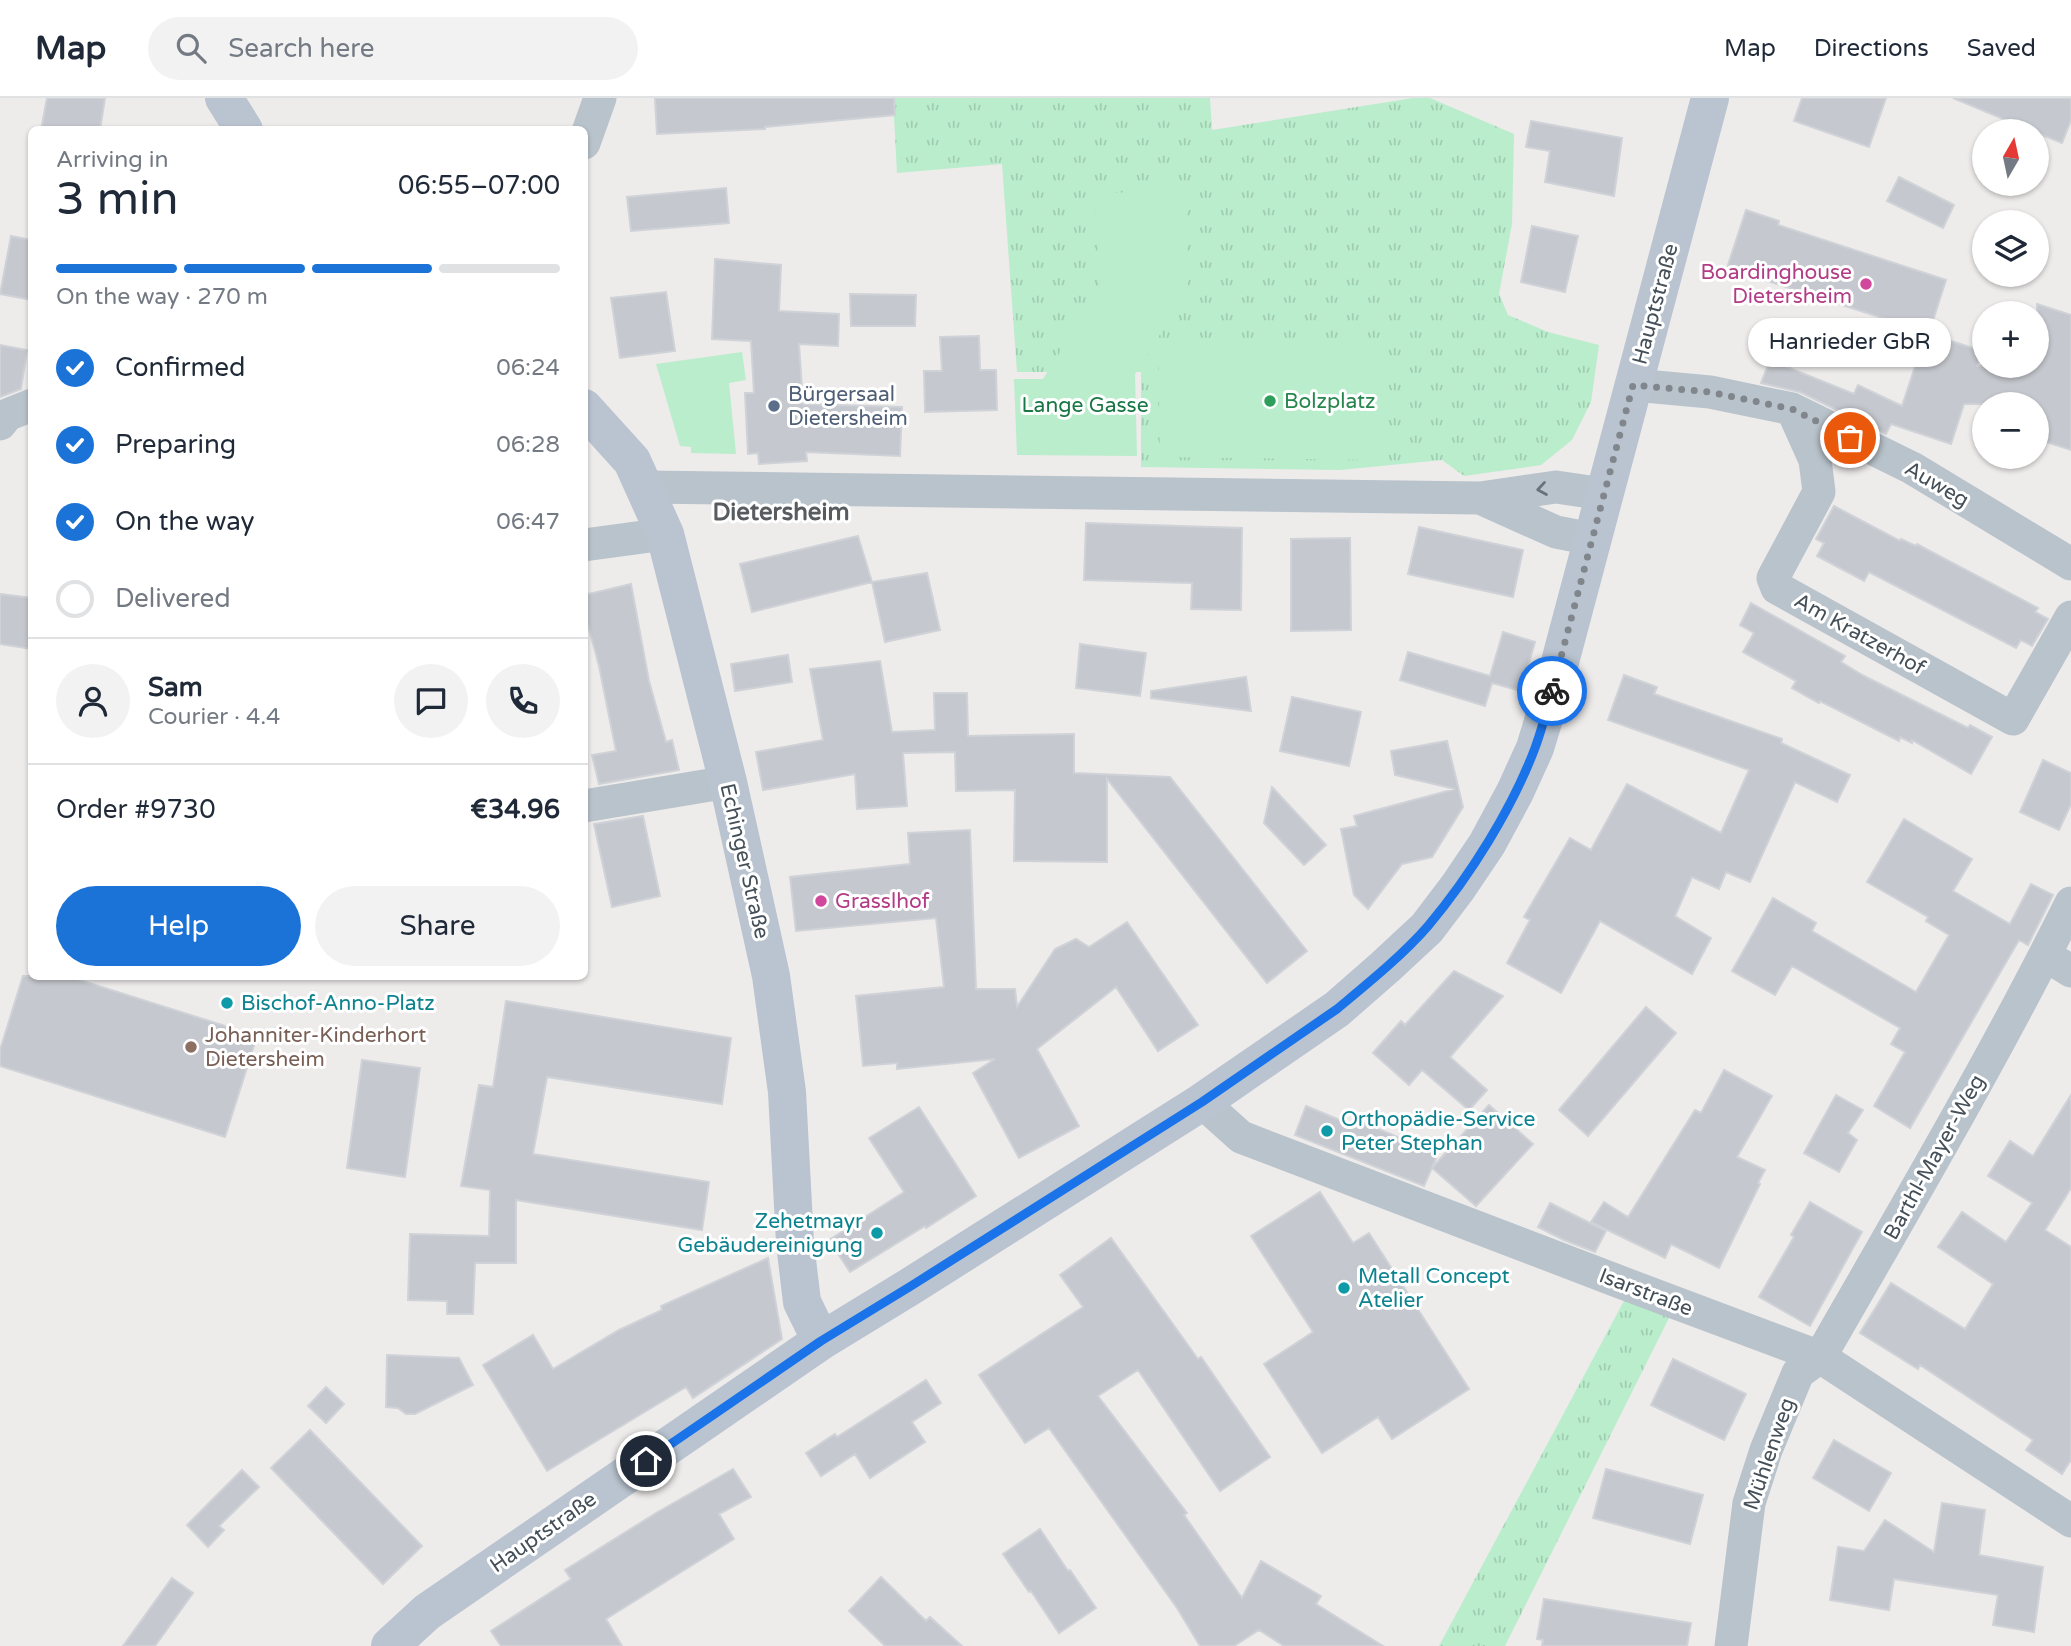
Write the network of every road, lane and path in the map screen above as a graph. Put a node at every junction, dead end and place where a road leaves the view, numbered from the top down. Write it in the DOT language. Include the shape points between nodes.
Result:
graph roads {
  1 [pos="224,98"];
  2 [pos="600,98"];
  3 [pos="1710,98"];
  4 [pos="242,126"];
  5 [pos="588,132"];
  6 [pos="1633,385"];
  7 [pos="28,407"];
  8 [pos="1792,409"];
  9 [pos="588,412"];
  10 [pos="0,424"];
  11 [pos="644,487"];
  12 [pos="1605,494"];
  13 [pos="1480,498"];
  14 [pos="665,534"];
  15 [pos="1592,539"];
  16 [pos="588,544"];
  17 [pos="2071,564"];
  18 [pos="2071,617"];
  19 [pos="728,782"];
  20 [pos="588,805"];
  21 [pos="2071,904"];
  22 [pos="2058,963"];
  23 [pos="1202,1102"];
  24 [pos="821,1341"];
  25 [pos="1820,1357"];
  26 [pos="2071,1521"];
  27 [pos="390,1646"];
  28 [pos="1731,1646"];
  1 -- 4 [label="main road"];
  2 -- 5 [label="street"];
  3 -- 6 [label="main road, Hauptstraße"];
  6 -- 8 [label="street, Auweg" via="1710,392"];
  6 -- 12 [label="main road, Hauptstraße"];
  7 -- 10 [label="street"];
  8 -- 17 [label="street, Auweg" via="1912,468"];
  8 -- 18 [label="street, Am Kratzerhof" via="1815,460 1819,492 1773,578 1777,588 2013,719"];
  9 -- 11 [label="main road, Echinger Straße" via="632,461"];
  11 -- 13 [label="street"];
  11 -- 14 [label="main road, Echinger Straße"];
  12 -- 13 [label="street, one-way" via="1556,486"];
  12 -- 15 [label="main road, Hauptstraße"];
  13 -- 15 [label="street" via="1556,532"];
  14 -- 16 [label="street"];
  14 -- 19 [label="main road, Echinger Straße"];
  15 -- 23 [label="main road, Hauptstraße" via="1535,748 1487,844 1458,887 1427,928 1352,996"];
  19 -- 20 [label="street"];
  19 -- 24 [label="main road, Echinger Straße" via="771,976 786,1092 802,1302"];
  21 -- 22 [label="street, Barthl-Mayer-Weg"];
  22 -- 25 [label="street, Barthl-Mayer-Weg" via="1939,1151"];
  23 -- 24 [label="main road, Hauptstraße"];
  23 -- 25 [label="street, Isarstraße" via="1241,1137"];
  24 -- 27 [label="main road, Hauptstraße" via="427,1612"];
  25 -- 26 [label="street, Isarstraße"];
  25 -- 28 [label="street, Mühlenweg" via="1798,1373 1749,1503"];
}
